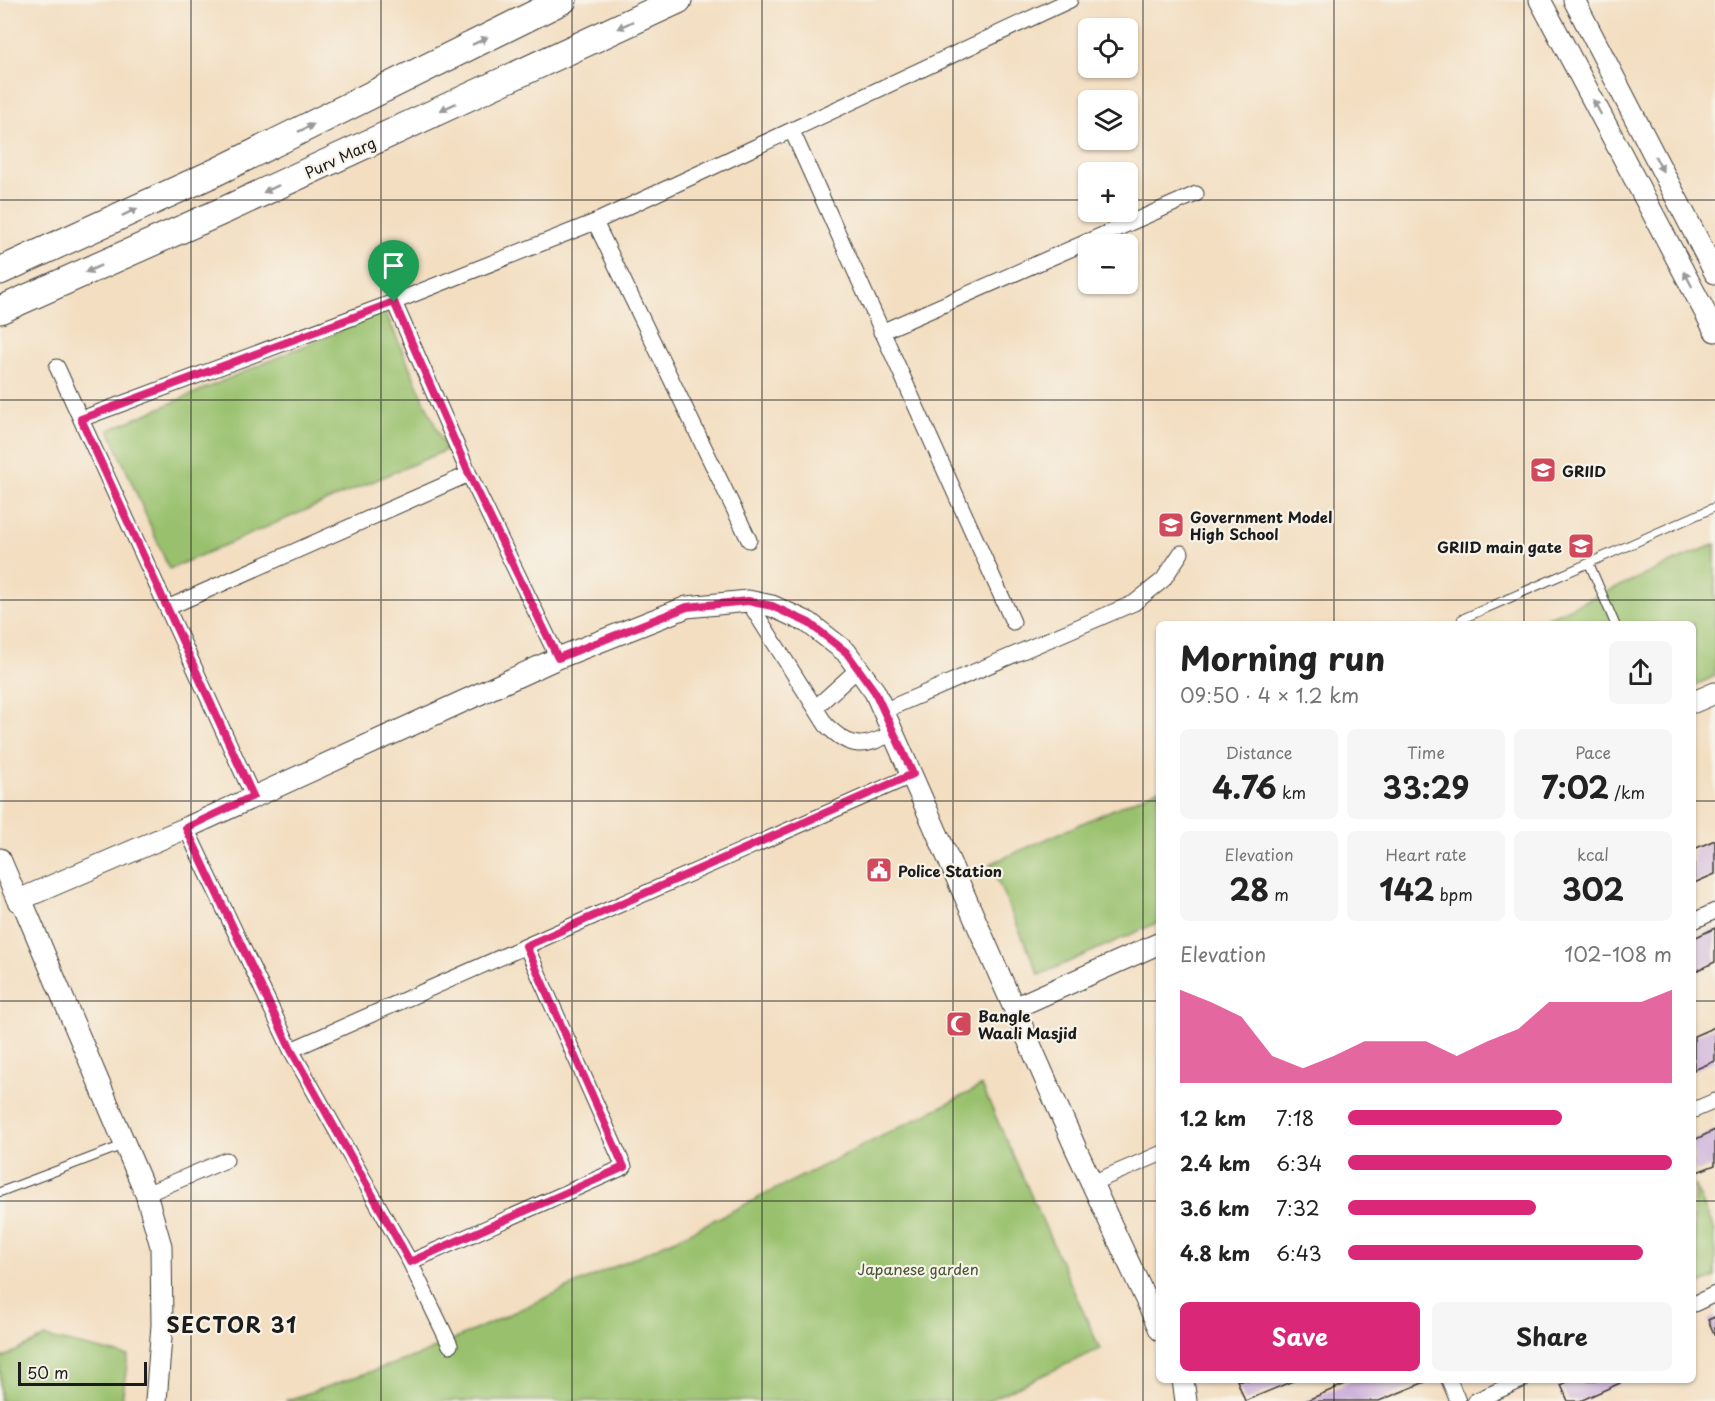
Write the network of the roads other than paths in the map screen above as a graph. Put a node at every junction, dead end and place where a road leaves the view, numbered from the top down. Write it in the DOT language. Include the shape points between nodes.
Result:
graph roads {
  1 [pos="563,0"];
  2 [pos="678,0"];
  3 [pos="1070,0"];
  4 [pos="1540,0"];
  5 [pos="1574,0"];
  6 [pos="792,131"];
  7 [pos="1196,194"];
  8 [pos="595,222"];
  9 [pos="0,271"];
  10 [pos="1715,273"];
  11 [pos="394,302"];
  12 [pos="0,310"];
  13 [pos="1715,331"];
  14 [pos="881,332"];
  15 [pos="57,367"];
  16 [pos="81,419"];
  17 [pos="469,474"];
  18 [pos="1715,507"];
  19 [pos="749,540"];
  20 [pos="1181,554"];
  21 [pos="1589,563"];
  22 [pos="748,601"];
  23 [pos="167,608"];
  24 [pos="1462,618"];
  25 [pos="1614,621"];
  26 [pos="1013,622"];
  27 [pos="558,658"];
  28 [pos="858,669"];
  29 [pos="1715,693"];
  30 [pos="1696,701"];
  31 [pos="815,708"];
  32 [pos="883,711"];
  33 [pos="894,733"];
  34 [pos="913,774"];
  35 [pos="253,796"];
  36 [pos="186,828"];
  37 [pos="0,859"];
  38 [pos="21,899"];
  39 [pos="1715,911"];
  40 [pos="1696,920"];
  41 [pos="526,946"];
  42 [pos="1156,946"];
  43 [pos="1014,1008"];
  44 [pos="291,1050"];
  45 [pos="1715,1101"];
  46 [pos="1696,1109"];
  47 [pos="125,1145"];
  48 [pos="1156,1156"];
  49 [pos="226,1160"];
  50 [pos="1092,1183"];
  51 [pos="0,1192"];
  52 [pos="146,1194"];
  53 [pos="410,1262"];
  54 [pos="1715,1294"];
  55 [pos="1696,1303"];
  56 [pos="1156,1321"];
  57 [pos="450,1345"];
  58 [pos="1183,1383"];
  59 [pos="1450,1383"];
  60 [pos="1515,1383"];
  61 [pos="156,1401"];
  62 [pos="1186,1401"];
  63 [pos="1458,1401"];
  64 [pos="1475,1401"];
  9 -- 1 [label="highway, one-way" via="216,172"];
  2 -- 12 [label="highway, Purv Marg, one-way"];
  3 -- 6 [label="street"];
  13 -- 4 [label="street, one-way"];
  5 -- 10 [label="street, one-way"];
  6 -- 8 [label="street"];
  6 -- 14 [label="street"];
  7 -- 14 [label="street"];
  8 -- 11 [label="street"];
  8 -- 19 [label="street"];
  11 -- 16 [label="street"];
  11 -- 17 [label="street"];
  14 -- 26 [label="street"];
  15 -- 16 [label="street"];
  16 -- 23 [label="street"];
  17 -- 23 [label="street"];
  17 -- 27 [label="street"];
  18 -- 21 [label="lane"];
  20 -- 32 [label="street" via="1163,580 1134,603"];
  21 -- 24 [label="lane"];
  21 -- 25 [label="lane"];
  22 -- 27 [label="street" via="687,607"];
  22 -- 28 [label="street" via="772,606 809,623 846,652"];
  22 -- 31 [label="street"];
  23 -- 35 [label="street"];
  27 -- 35 [label="street"];
  28 -- 31 [label="street"];
  28 -- 32 [label="street"];
  29 -- 30 [label="street"];
  31 -- 33 [label="street" via="840,739 859,746"];
  32 -- 33 [label="street"];
  33 -- 34 [label="street"];
  34 -- 41 [label="street"];
  34 -- 43 [label="street"];
  35 -- 36 [label="street"];
  36 -- 38 [label="street"];
  36 -- 44 [label="street"];
  37 -- 38 [label="street" via="18,901"];
  38 -- 47 [label="street"];
  39 -- 40 [label="street"];
  41 -- 44 [label="street"];
  41 -- 53 [label="street" via="624,1167"];
  42 -- 43 [label="street"];
  43 -- 50 [label="street"];
  44 -- 53 [label="street"];
  45 -- 46 [label="street"];
  47 -- 51 [label="lane"];
  47 -- 52 [label="street"];
  48 -- 50 [label="street"];
  49 -- 52 [label="street"];
  50 -- 56 [label="street"];
  52 -- 61 [label="street" via="160,1246 162,1325"];
  53 -- 57 [label="street"];
  54 -- 55 [label="street"];
  58 -- 62 [label="street"];
  59 -- 63 [label="street"];
  60 -- 64 [label="street"];
}
